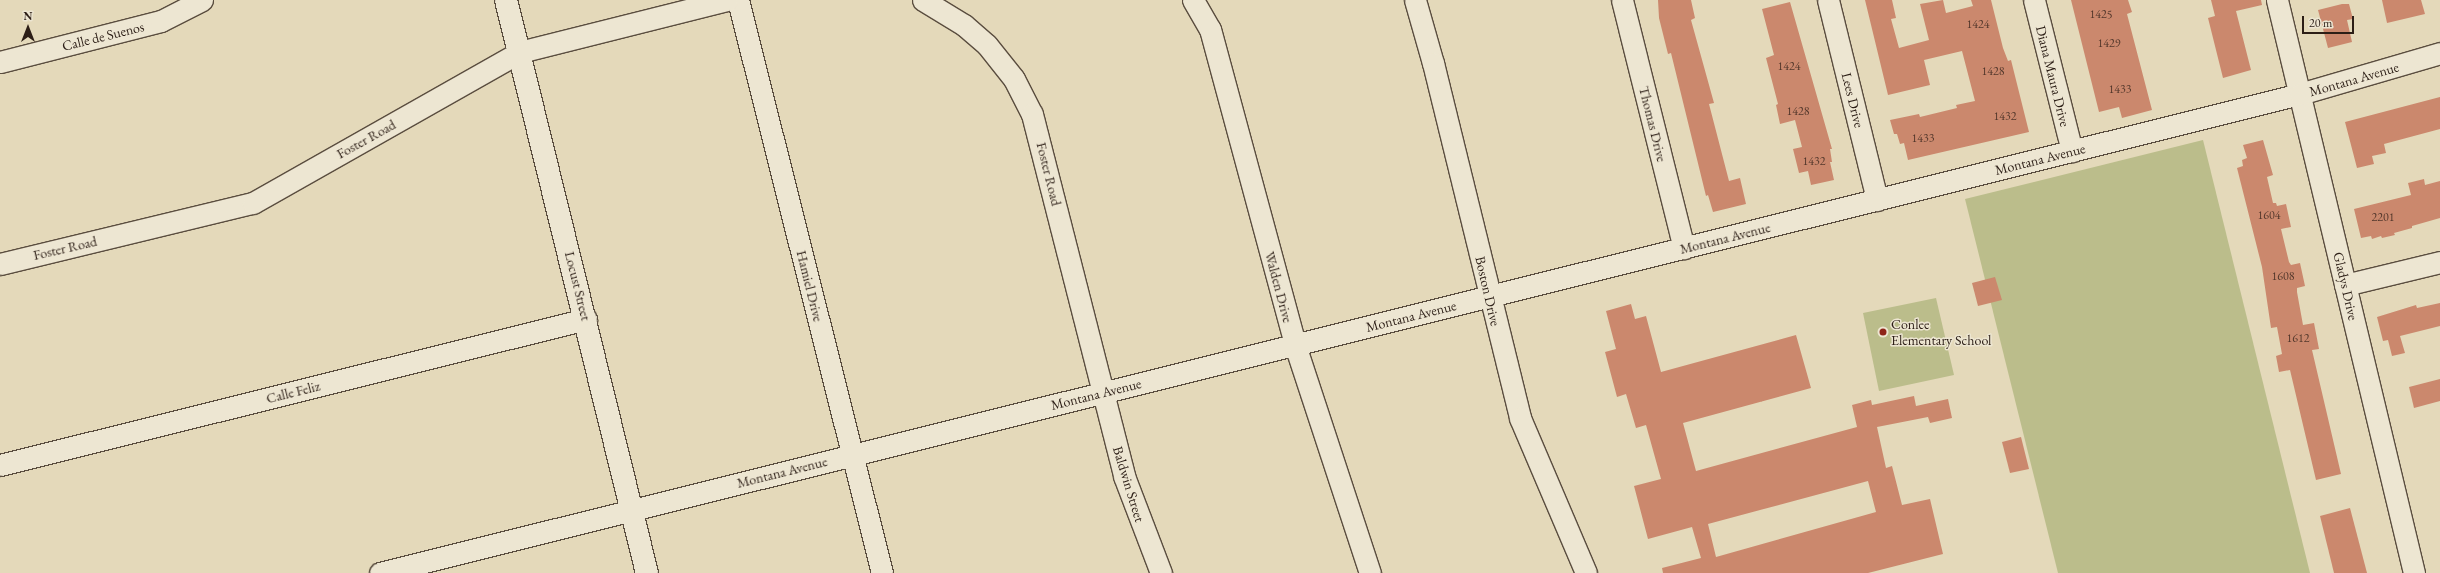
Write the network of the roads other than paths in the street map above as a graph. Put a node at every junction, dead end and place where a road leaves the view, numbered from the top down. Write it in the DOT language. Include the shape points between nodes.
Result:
graph roads {
  1 [pos="202,0"];
  2 [pos="506,0"];
  3 [pos="727,0"];
  4 [pos="738,0"];
  5 [pos="923,0"];
  6 [pos="1193,0"];
  7 [pos="1415,0"];
  8 [pos="1622,0"];
  9 [pos="1828,0"];
  10 [pos="2034,0"];
  11 [pos="2277,0"];
  12 [pos="520,52"];
  13 [pos="2440,53"];
  14 [pos="0,62"];
  15 [pos="2300,94"];
  16 [pos="2072,151"];
  17 [pos="1877,200"];
  18 [pos="1684,248"];
  19 [pos="2440,262"];
  20 [pos="0,264"];
  21 [pos="2345,285"];
  22 [pos="1490,296"];
  23 [pos="586,319"];
  24 [pos="1295,345"];
  25 [pos="1103,392"];
  26 [pos="852,455"];
  27 [pos="0,465"];
  28 [pos="633,509"];
  29 [pos="380,573"];
  30 [pos="647,573"];
  31 [pos="882,573"];
  32 [pos="1161,573"];
  33 [pos="1370,573"];
  34 [pos="1586,573"];
  35 [pos="2414,573"];
  1 -- 14 [label="street, Calle de Suenos" via="161,21"];
  2 -- 12 [label="street, Locust Street"];
  3 -- 12 [label="street, Foster Road"];
  4 -- 26 [label="street, Hamiel Drive"];
  5 -- 25 [label="street, Foster Road" via="964,25 987,45 1006,67 1027,102 1036,126"];
  6 -- 24 [label="street, Walden Drive" via="1210,29"];
  7 -- 22 [label="street, Boston Drive"];
  8 -- 18 [label="street, Thomas Drive"];
  9 -- 17 [label="street, Lees Drive"];
  10 -- 16 [label="street, Diana Maura Drive"];
  11 -- 15 [label="street, Gladys Drive"];
  12 -- 20 [label="street, Foster Road" via="253,203"];
  12 -- 23 [label="street, Locust Street"];
  13 -- 15 [label="street, Montana Avenue"];
  15 -- 16 [label="street, Montana Avenue"];
  15 -- 21 [label="street, Gladys Drive"];
  16 -- 17 [label="street, Montana Avenue"];
  17 -- 18 [label="street, Montana Avenue"];
  18 -- 22 [label="street, Montana Avenue"];
  19 -- 21 [label="street"];
  21 -- 35 [label="street, Gladys Drive"];
  22 -- 24 [label="street, Montana Avenue"];
  22 -- 34 [label="street, Boston Drive" via="1520,418"];
  23 -- 27 [label="street, Calle Feliz"];
  23 -- 28 [label="street, Locust Street"];
  24 -- 25 [label="street, Montana Avenue"];
  24 -- 33 [label="street, Walden Drive"];
  25 -- 26 [label="street, Montana Avenue"];
  25 -- 32 [label="street, Baldwin Street" via="1128,491"];
  26 -- 28 [label="street, Montana Avenue"];
  26 -- 31 [label="street, Hamiel Drive"];
  28 -- 29 [label="street, Montana Avenue"];
  28 -- 30 [label="street, Locust Street"];
}
